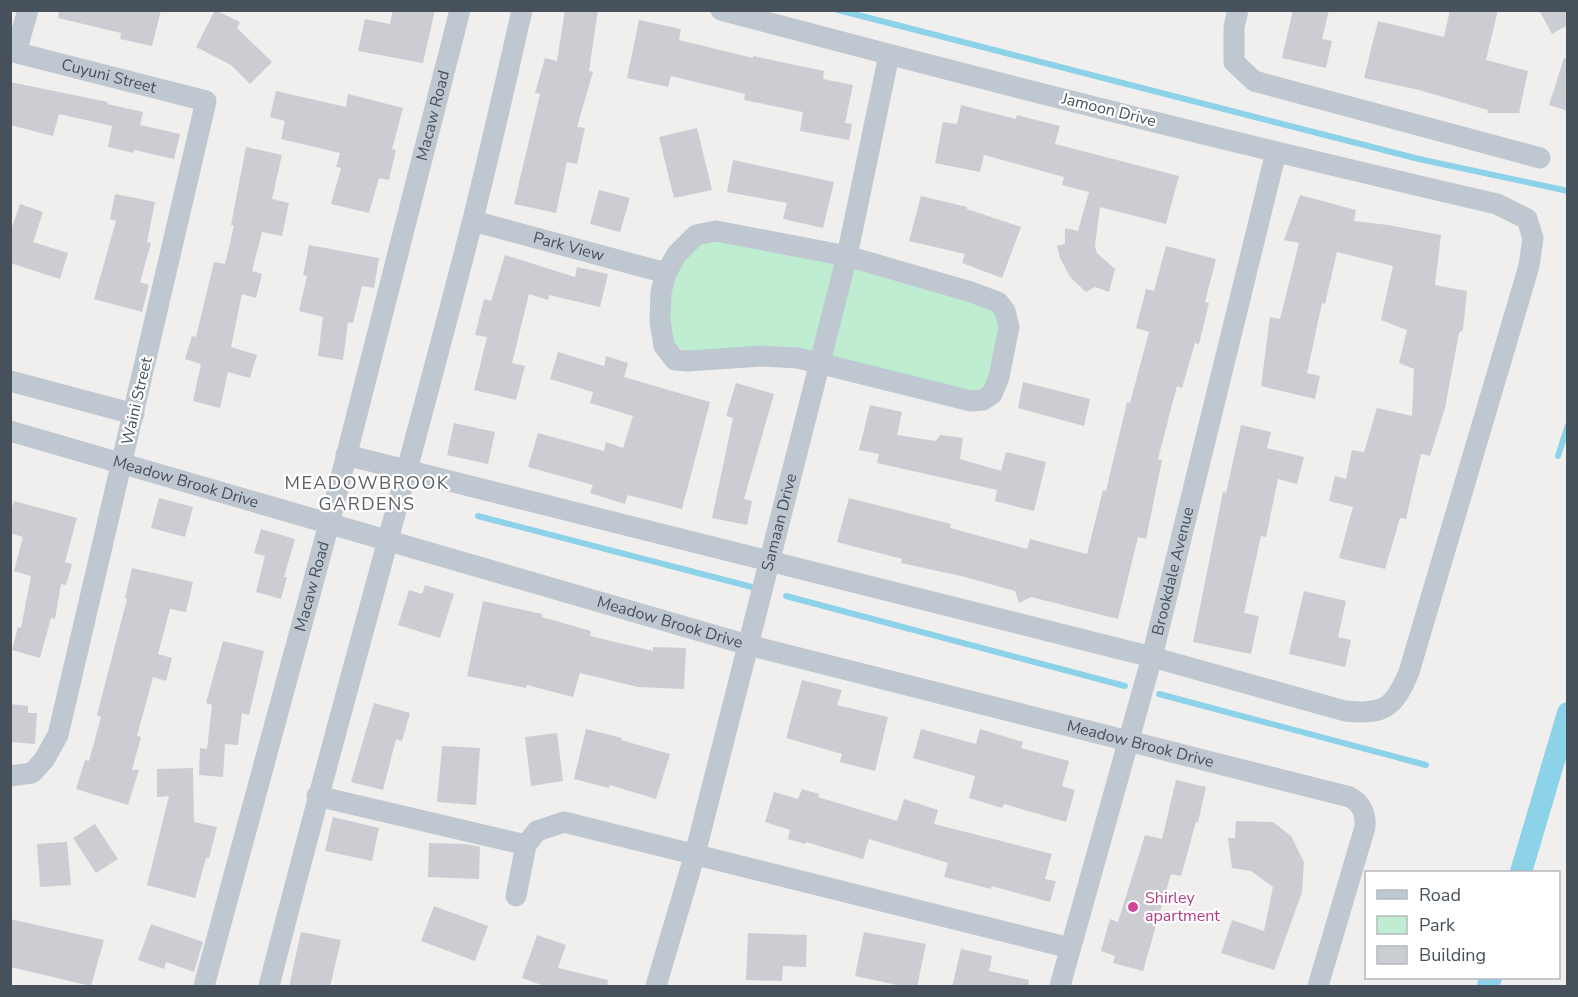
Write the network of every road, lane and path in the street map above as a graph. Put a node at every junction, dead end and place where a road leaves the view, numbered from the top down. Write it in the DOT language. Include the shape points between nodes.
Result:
graph roads {
  1 [pos="28,10"];
  2 [pos="460,10"];
  3 [pos="522,10"];
  4 [pos="722,10"];
  5 [pos="1238,10"];
  6 [pos="13,51"];
  7 [pos="889,55"];
  8 [pos="206,101"];
  9 [pos="1276,152"];
  10 [pos="1540,158"];
  11 [pos="473,221"];
  12 [pos="847,256"];
  13 [pos="666,273"];
  14 [pos="820,364"];
  15 [pos="10,381"];
  16 [pos="134,414"];
  17 [pos="10,431"];
  18 [pos="346,455"];
  19 [pos="122,462"];
  20 [pos="406,471"];
  21 [pos="328,524"];
  22 [pos="387,541"];
  23 [pos="769,562"];
  24 [pos="748,645"];
  25 [pos="1152,657"];
  26 [pos="1128,740"];
  27 [pos="10,776"];
  28 [pos="317,796"];
  29 [pos="526,844"];
  30 [pos="695,854"];
  31 [pos="516,896"];
  32 [pos="1070,948"];
  33 [pos="204,987"];
  34 [pos="268,987"];
  35 [pos="656,987"];
  36 [pos="1060,987"];
  37 [pos="1318,987"];
  1 -- 6 [label="street"];
  2 -- 18 [label="street, Macaw Road"];
  3 -- 11 [label="street"];
  4 -- 7 [label="street, Jamoon Drive"];
  5 -- 10 [label="street" via="1234,62 1254,81"];
  6 -- 8 [label="street, Cuyuni Street"];
  7 -- 9 [label="street, Jamoon Drive"];
  7 -- 12 [label="street, Samaan Drive"];
  8 -- 16 [label="street, Waini Street"];
  9 -- 25 [label="street, Brookdale Avenue"];
  9 -- 25 [label="street, Jamoon Drive" via="1497,204 1527,219 1533,238 1529,266 1409,672 1392,702 1365,713 1345,711"];
  11 -- 13 [label="street, Park View"];
  11 -- 20 [label="street"];
  12 -- 13 [label="street" via="716,231 696,235 677,254"];
  12 -- 14 [label="street, Samaan Drive"];
  12 -- 14 [label="street" via="998,302 1009,327 999,376 992,394 971,401"];
  13 -- 14 [label="street" via="660,321 664,346 675,360 762,356"];
  14 -- 23 [label="street, Samaan Drive"];
  15 -- 16 [label="street"];
  16 -- 19 [label="street, Waini Street"];
  17 -- 19 [label="street, Meadow Brook Drive"];
  18 -- 20 [label="street, Jamoon Drive"];
  18 -- 21 [label="street, Macaw Road"];
  19 -- 21 [label="street, Meadow Brook Drive"];
  19 -- 27 [label="street, Waini Street" via="58,735 32,773"];
  20 -- 22 [label="street"];
  20 -- 23 [label="street, Jamoon Drive"];
  21 -- 22 [label="street, Meadow Brook Drive"];
  21 -- 33 [label="street, Macaw Road"];
  22 -- 24 [label="street, Meadow Brook Drive"];
  22 -- 28 [label="street"];
  23 -- 24 [label="street, Samaan Drive"];
  23 -- 25 [label="street, Jamoon Drive"];
  24 -- 26 [label="street, Meadow Brook Drive"];
  24 -- 30 [label="street, Samaan Drive"];
  25 -- 26 [label="street, Brookdale Avenue"];
  26 -- 32 [label="street, Brookdale Avenue"];
  26 -- 37 [label="street, Meadow Brook Drive" via="1334,791 1358,802 1365,827"];
  28 -- 29 [label="street"];
  28 -- 34 [label="street"];
  29 -- 30 [label="street" via="537,831 564,822"];
  29 -- 31 [label="street"];
  30 -- 32 [label="street"];
  30 -- 35 [label="street, Samaan Drive"];
  32 -- 36 [label="street, Brookdale Avenue"];
}
